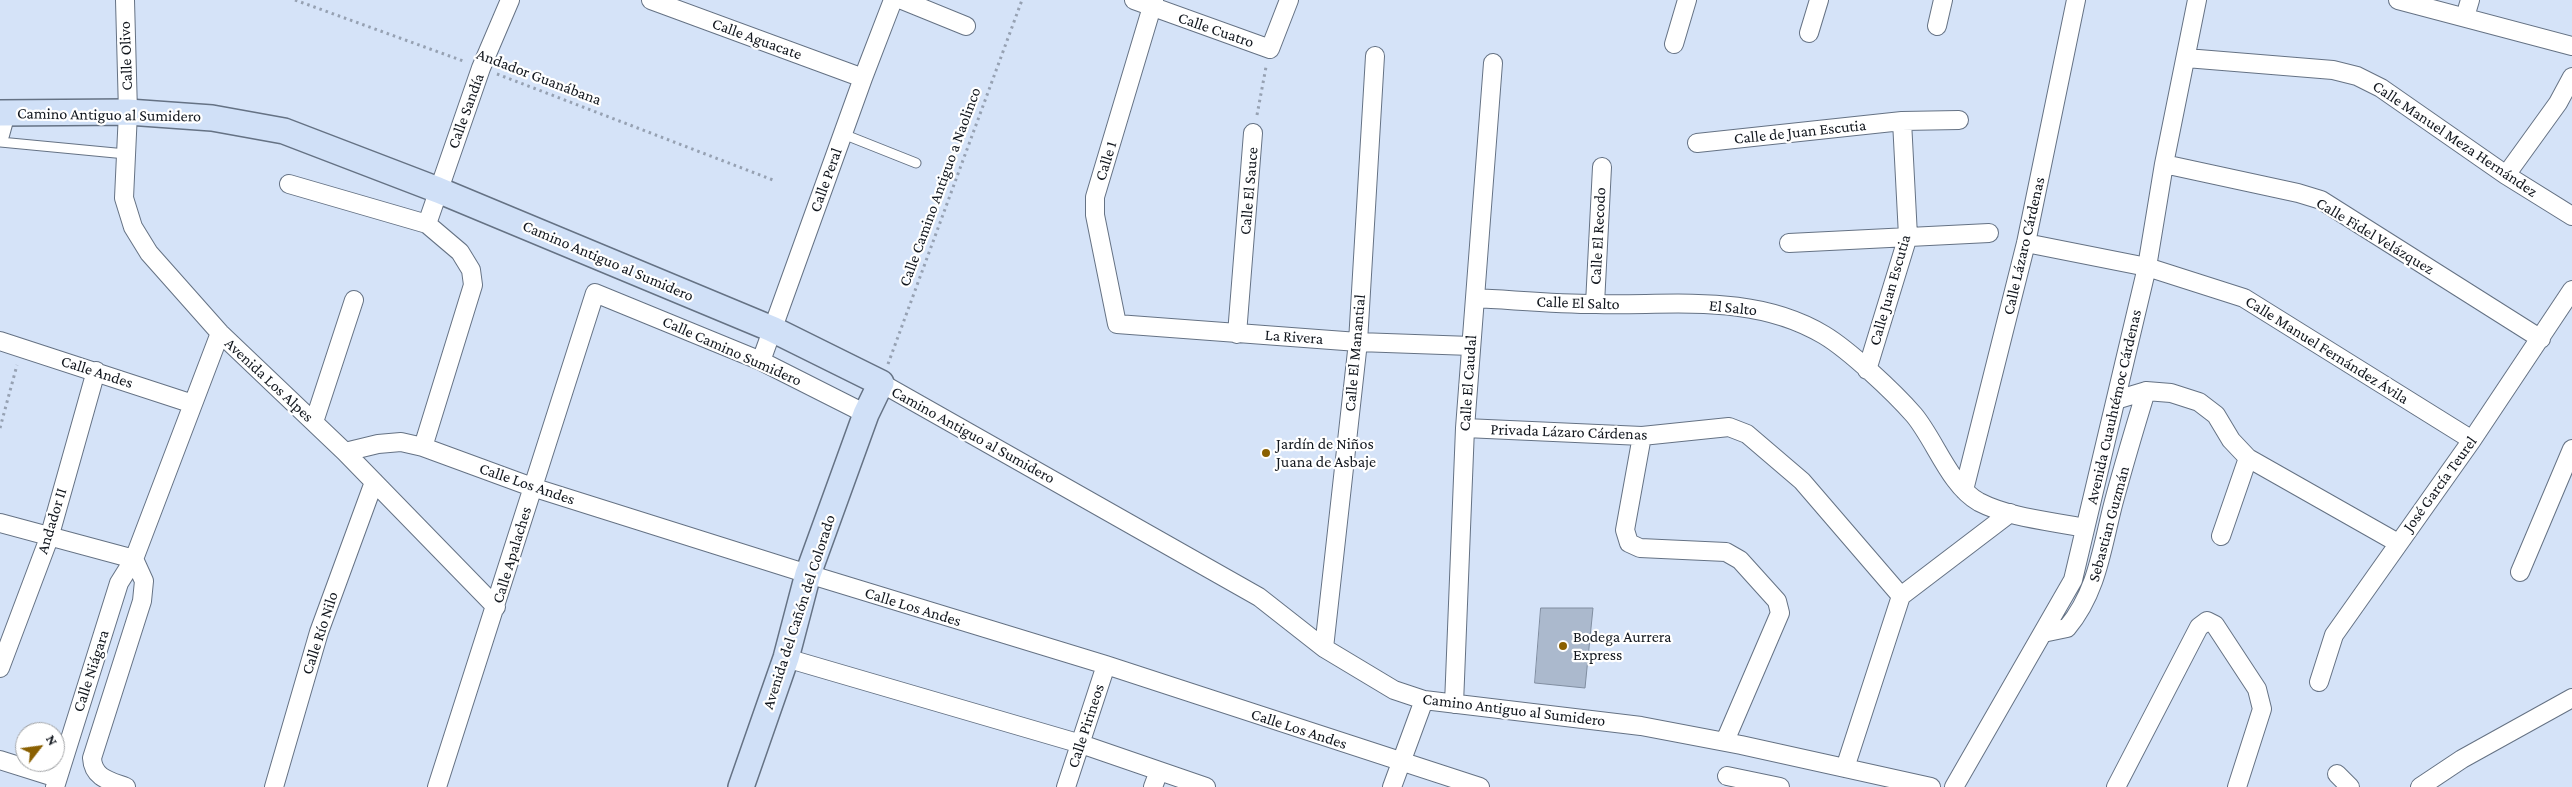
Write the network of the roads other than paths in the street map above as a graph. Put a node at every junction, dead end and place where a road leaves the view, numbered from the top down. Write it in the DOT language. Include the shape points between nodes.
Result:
graph roads {
  1 [pos="124,0"];
  2 [pos="510,0"];
  3 [pos="651,0"];
  4 [pos="893,0"];
  5 [pos="902,0"];
  6 [pos="1134,0"];
  7 [pos="1289,0"];
  8 [pos="1687,0"];
  9 [pos="1819,0"];
  10 [pos="1943,0"];
  11 [pos="2076,0"];
  12 [pos="2197,0"];
  13 [pos="2398,0"];
  14 [pos="1153,4"];
  15 [pos="2468,8"];
  16 [pos="966,26"];
  17 [pos="1937,26"];
  18 [pos="1809,34"];
  19 [pos="1674,44"];
  20 [pos="2572,46"];
  21 [pos="1375,56"];
  22 [pos="2186,58"];
  23 [pos="1493,63"];
  24 [pos="2572,77"];
  25 [pos="863,78"];
  26 [pos="128,112"];
  27 [pos="2,120"];
  28 [pos="1959,120"];
  29 [pos="1902,121"];
  30 [pos="1253,133"];
  31 [pos="843,134"];
  32 [pos="0,142"];
  33 [pos="1697,143"];
  34 [pos="126,154"];
  35 [pos="916,162"];
  36 [pos="2164,164"];
  37 [pos="1602,167"];
  38 [pos="2506,175"];
  39 [pos="289,184"];
  40 [pos="438,190"];
  41 [pos="2572,216"];
  42 [pos="426,224"];
  43 [pos="1989,233"];
  44 [pos="1908,236"];
  45 [pos="1789,243"];
  46 [pos="2026,243"];
  47 [pos="2147,267"];
  48 [pos="2572,290"];
  49 [pos="595,293"];
  50 [pos="1475,298"];
  51 [pos="354,300"];
  52 [pos="1595,304"];
  53 [pos="1682,304"];
  54 [pos="1117,324"];
  55 [pos="772,330"];
  56 [pos="220,333"];
  57 [pos="1237,334"];
  58 [pos="2540,339"];
  59 [pos="0,341"];
  60 [pos="1358,342"];
  61 [pos="1471,346"];
  62 [pos="761,362"];
  63 [pos="1867,370"];
  64 [pos="96,371"];
  65 [pos="880,383"];
  66 [pos="2146,391"];
  67 [pos="2116,400"];
  68 [pos="193,404"];
  69 [pos="866,414"];
  70 [pos="314,422"];
  71 [pos="1465,428"];
  72 [pos="1642,436"];
  73 [pos="2472,440"];
  74 [pos="423,447"];
  75 [pos="2572,449"];
  76 [pos="345,452"];
  77 [pos="2248,458"];
  78 [pos="374,482"];
  79 [pos="532,487"];
  80 [pos="1964,490"];
  81 [pos="2010,513"];
  82 [pos="0,523"];
  83 [pos="2085,528"];
  84 [pos="2221,536"];
  85 [pos="49,538"];
  86 [pos="2398,543"];
  87 [pos="134,559"];
  88 [pos="2520,572"];
  89 [pos="808,574"];
  90 [pos="1900,596"];
  91 [pos="496,607"];
  92 [pos="2043,633"];
  93 [pos="1324,648"];
  94 [pos="786,658"];
  95 [pos="1106,665"];
  96 [pos="0,668"];
  97 [pos="2319,682"];
  98 [pos="2572,698"];
  99 [pos="1424,700"];
  100 [pos="1454,704"];
  101 [pos="1725,742"];
  102 [pos="1081,744"];
  103 [pos="0,760"];
  104 [pos="1400,763"];
  105 [pos="1845,768"];
  106 [pos="2337,774"];
  107 [pos="1726,776"];
  108 [pos="1156,779"];
  109 [pos="56,783"];
  110 [pos="126,787"];
  111 [pos="274,787"];
  112 [pos="437,787"];
  113 [pos="741,787"];
  114 [pos="1066,787"];
  115 [pos="1206,787"];
  116 [pos="1392,787"];
  117 [pos="1480,787"];
  118 [pos="1780,787"];
  119 [pos="1931,787"];
  120 [pos="1954,787"];
  121 [pos="2116,787"];
  122 [pos="2237,787"];
  123 [pos="2350,787"];
  124 [pos="2420,787"];
  1 -- 26 [label="street, Calle Olivo"];
  2 -- 40 [label="street, Calle Sandía" via="481,68"];
  3 -- 25 [label="street, Calle Aguacate"];
  4 -- 25 [label="street, Calle Peral"];
  5 -- 16 [label="street"];
  6 -- 14 [label="street, Calle Cuatro"];
  7 -- 14 [label="street, Calle Cuatro" via="1270,49"];
  8 -- 19 [label="street"];
  9 -- 18 [label="street"];
  10 -- 17 [label="street"];
  11 -- 46 [label="street, Calle Lázaro Cárdenas"];
  12 -- 22 [label="street, Avenida Cuauhtémoc Cárdenas"];
  13 -- 15 [label="street"];
  14 -- 54 [label="street, Calle 1" via="1095,197 1095,215"];
  15 -- 20 [label="street"];
  21 -- 60 [label="street, Calle El Manantial"];
  22 -- 36 [label="street, Avenida Cuauhtémoc Cárdenas"];
  22 -- 38 [label="street, Calle Manuel Meza Hernández" via="2333,70 2357,76 2381,88"];
  23 -- 50 [label="street, Calle El Caudal"];
  24 -- 38 [label="street" via="2558,103"];
  25 -- 31 [label="street, Calle Peral"];
  26 -- 27 [label="main road, Camino Antiguo al Sumidero"];
  26 -- 34 [label="street, Avenida Los Alpes"];
  26 -- 40 [label="main road, Camino Antiguo al Sumidero" via="212,118 284,131"];
  28 -- 29 [label="street, Calle de Juan Escutia"];
  29 -- 33 [label="street, Calle de Juan Escutia"];
  29 -- 44 [label="street, Calle Juan Escutia"];
  30 -- 57 [label="street, Calle El Sauce"];
  31 -- 35 [label="lane"];
  31 -- 55 [label="street, Calle Peral"];
  32 -- 34 [label="lane"];
  34 -- 56 [label="street, Avenida Los Alpes" via="124,198 133,227 149,253"];
  36 -- 47 [label="street, Avenida Cuauhtémoc Cárdenas"];
  36 -- 58 [label="street, Calle Fidel Velázquez" via="2321,200"];
  37 -- 52 [label="street, Calle El Recodo"];
  38 -- 41 [label="street, Calle Manuel Meza Hernández"];
  39 -- 42 [label="street"];
  40 -- 42 [label="street, Calle Sandía"];
  40 -- 55 [label="main road, Camino Antiguo al Sumidero"];
  42 -- 74 [label="street" via="454,244 471,270 473,285"];
  43 -- 44 [label="street"];
  44 -- 45 [label="street"];
  44 -- 63 [label="street, Calle Juan Escutia"];
  46 -- 47 [label="street, Calle Manuel Fernández Ávila"];
  46 -- 80 [label="street, Calle Lázaro Cárdenas"];
  47 -- 67 [label="street, Avenida Cuauhtémoc Cárdenas"];
  47 -- 73 [label="street, Calle Manuel Fernández Ávila" via="2244,298"];
  48 -- 58 [label="street, José García Teurel"];
  49 -- 62 [label="street, Calle Camino Sumidero"];
  49 -- 79 [label="street, Calle Apalaches"];
  50 -- 52 [label="street, Calle El Salto"];
  50 -- 61 [label="street, Calle El Caudal"];
  51 -- 70 [label="street"];
  52 -- 53 [label="street, Calle El Salto"];
  53 -- 63 [label="street, El Salto" via="1736,305 1784,315 1825,335"];
  54 -- 57 [label="street, La Rivera"];
  55 -- 62 [label="street, Calle Peral"];
  55 -- 65 [label="main road, Camino Antiguo al Sumidero"];
  56 -- 68 [label="street, Calle Niágara"];
  56 -- 70 [label="street, Avenida Los Alpes"];
  57 -- 60 [label="street, La Rivera"];
  58 -- 73 [label="street, José García Teurel"];
  59 -- 64 [label="street, Calle Andes"];
  60 -- 61 [label="street, La Rivera"];
  60 -- 93 [label="street, Calle El Manantial"];
  61 -- 71 [label="street, Calle El Caudal"];
  62 -- 69 [label="street, Calle Camino Sumidero"];
  63 -- 80 [label="street, El Salto" via="1914,415"];
  64 -- 68 [label="street, Calle Andes"];
  64 -- 85 [label="street, Andador II"];
  65 -- 69 [label="main road, Avenida del Cañón del Colorado"];
  65 -- 93 [label="street, Camino Antiguo al Sumidero" via="1259,597"];
  66 -- 67 [label="street"];
  66 -- 77 [label="street" via="2171,393 2199,402 2216,415 2231,440"];
  66 -- 92 [label="street, Sebastian Guzmán" via="2090,593 2067,628"];
  67 -- 83 [label="street, Avenida Cuauhtémoc Cárdenas"];
  68 -- 87 [label="street, Calle Niágara"];
  69 -- 89 [label="main road, Avenida del Cañón del Colorado"];
  70 -- 76 [label="street, Avenida Los Alpes"];
  71 -- 72 [label="street, Privada Lázaro Cárdenas"];
  71 -- 100 [label="street, Calle El Caudal"];
  72 -- 90 [label="street, Privada Lázaro Cárdenas" via="1729,427 1747,434 1802,481"];
  72 -- 101 [label="street" via="1625,530 1629,543 1640,548 1726,552 1740,560 1778,601 1780,613"];
  73 -- 86 [label="street, José García Teurel"];
  74 -- 76 [label="street, Calle Los Andes" via="401,442"];
  74 -- 79 [label="street, Calle Los Andes"];
  75 -- 88 [label="street"];
  76 -- 78 [label="street, Avenida Los Alpes"];
  77 -- 84 [label="street"];
  77 -- 86 [label="street"];
  78 -- 91 [label="street, Avenida Los Alpes"];
  78 -- 111 [label="street, Calle Río Nilo" via="319,632"];
  79 -- 89 [label="street, Calle Los Andes"];
  79 -- 91 [label="street, Calle Apalaches"];
  80 -- 81 [label="street" via="1979,502"];
  81 -- 83 [label="street"];
  81 -- 90 [label="street"];
  82 -- 85 [label="street"];
  83 -- 92 [label="street, Avenida Cuauhtémoc Cárdenas" via="2073,580"];
  85 -- 87 [label="street"];
  85 -- 96 [label="street, Andador II"];
  86 -- 97 [label="street, José García Teurel" via="2334,636"];
  87 -- 109 [label="street, Calle Niágara" via="119,583"];
  87 -- 110 [label="street, Calle Niágara" via="144,581 142,601 92,758 92,766 102,778"];
  89 -- 94 [label="main road, Avenida del Cañón del Colorado"];
  89 -- 95 [label="street, Calle Los Andes"];
  90 -- 105 [label="street"];
  91 -- 112 [label="street, Calle Apalaches"];
  92 -- 120 [label="street, Avenida Cuauhtémoc Cárdenas"];
  93 -- 99 [label="street, Camino Antiguo al Sumidero" via="1394,690"];
  94 -- 102 [label="street"];
  94 -- 113 [label="main road, Avenida del Cañón del Colorado"];
  95 -- 102 [label="street, Calle Pirineos"];
  95 -- 104 [label="street, Calle Los Andes"];
  98 -- 124 [label="street" via="2462,759"];
  99 -- 100 [label="street, Camino Antiguo al Sumidero"];
  99 -- 104 [label="street"];
  100 -- 101 [label="street, Camino Antiguo al Sumidero" via="1641,726"];
  101 -- 105 [label="street, Camino Antiguo al Sumidero"];
  102 -- 108 [label="street"];
  102 -- 114 [label="street, Calle Pirineos"];
  103 -- 109 [label="street"];
  104 -- 116 [label="street"];
  104 -- 117 [label="street, Calle Los Andes"];
  105 -- 119 [label="street, Camino Antiguo al Sumidero"];
  106 -- 123 [label="street"];
  107 -- 118 [label="street"];
  108 -- 115 [label="street"];
  121 -- 122 [label="street" via="2199,627 2207,621 2215,625 2257,689 2262,709"];
}
